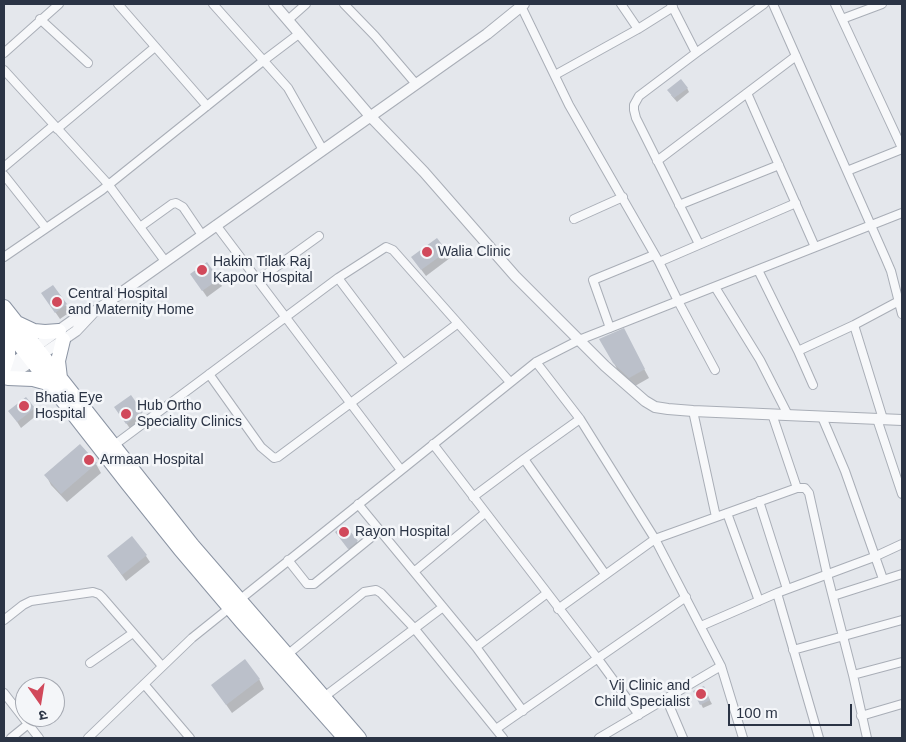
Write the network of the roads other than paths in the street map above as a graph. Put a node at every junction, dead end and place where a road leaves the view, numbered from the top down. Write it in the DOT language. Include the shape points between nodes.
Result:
graph roads {
  1 [pos="59,4"];
  2 [pos="118,4"];
  3 [pos="213,4"];
  4 [pos="274,4"];
  5 [pos="306,4"];
  6 [pos="344,4"];
  7 [pos="621,4"];
  8 [pos="749,4"];
  9 [pos="764,4"];
  10 [pos="773,4"];
  11 [pos="835,4"];
  12 [pos="882,4"];
  13 [pos="523,5"];
  14 [pos="672,5"];
  15 [pos="753,12"];
  16 [pos="842,19"];
  17 [pos="40,20"];
  18 [pos="288,20"];
  19 [pos="638,29"];
  20 [pos="300,33"];
  21 [pos="156,47"];
  22 [pos="4,53"];
  23 [pos="696,53"];
  24 [pos="796,56"];
  25 [pos="263,61"];
  26 [pos="88,63"];
  27 [pos="4,70"];
  28 [pos="555,75"];
  29 [pos="416,84"];
  30 [pos="747,93"];
  31 [pos="207,106"];
  32 [pos="370,116"];
  33 [pos="56,127"];
  34 [pos="902,149"];
  35 [pos="323,150"];
  36 [pos="658,161"];
  37 [pos="778,165"];
  38 [pos="4,167"];
  39 [pos="847,171"];
  40 [pos="4,175"];
  41 [pos="108,184"];
  42 [pos="623,197"];
  43 [pos="796,203"];
  44 [pos="679,205"];
  45 [pos="902,212"];
  46 [pos="574,219"];
  47 [pos="216,225"];
  48 [pos="871,225"];
  49 [pos="140,227"];
  50 [pos="46,228"];
  51 [pos="202,235"];
  52 [pos="318,236"];
  53 [pos="699,244"];
  54 [pos="815,247"];
  55 [pos="4,256"];
  56 [pos="657,259"];
  57 [pos="165,261"];
  58 [pos="758,270"];
  59 [pos="338,278"];
  60 [pos="258,280"];
  61 [pos="715,287"];
  62 [pos="678,301"];
  63 [pos="899,301"];
  64 [pos="4,307"];
  65 [pos="902,314"];
  66 [pos="286,317"];
  67 [pos="458,324"];
  68 [pos="854,325"];
  69 [pos="9,326"];
  70 [pos="610,328"];
  71 [pos="61,336"];
  72 [pos="580,340"];
  73 [pos="798,351"];
  74 [pos="34,354"];
  75 [pos="536,362"];
  76 [pos="404,364"];
  77 [pos="715,370"];
  78 [pos="5,374"];
  79 [pos="209,374"];
  80 [pos="55,381"];
  81 [pos="510,382"];
  82 [pos="813,385"];
  83 [pos="351,404"];
  84 [pos="693,412"];
  85 [pos="772,414"];
  86 [pos="788,415"];
  87 [pos="822,417"];
  88 [pos="580,419"];
  89 [pos="880,419"];
  90 [pos="902,420"];
  91 [pos="433,444"];
  92 [pos="113,446"];
  93 [pos="524,458"];
  94 [pos="401,470"];
  95 [pos="797,488"];
  96 [pos="902,494"];
  97 [pos="473,497"];
  98 [pos="759,501"];
  99 [pos="358,504"];
  100 [pos="485,513"];
  101 [pos="727,513"];
  102 [pos="716,517"];
  103 [pos="379,531"];
  104 [pos="655,539"];
  105 [pos="902,544"];
  106 [pos="874,556"];
  107 [pos="288,560"];
  108 [pos="414,571"];
  109 [pos="606,574"];
  110 [pos="827,574"];
  111 [pos="902,574"];
  112 [pos="883,579"];
  113 [pos="787,589"];
  114 [pos="777,593"];
  115 [pos="546,594"];
  116 [pos="834,596"];
  117 [pos="686,597"];
  118 [pos="759,601"];
  119 [pos="234,604"];
  120 [pos="443,607"];
  121 [pos="558,609"];
  122 [pos="4,620"];
  123 [pos="902,620"];
  124 [pos="701,626"];
  125 [pos="414,628"];
  126 [pos="133,633"];
  127 [pos="844,637"];
  128 [pos="476,647"];
  129 [pos="793,650"];
  130 [pos="287,655"];
  131 [pos="598,660"];
  132 [pos="902,662"];
  133 [pos="90,663"];
  134 [pos="162,666"];
  135 [pos="721,666"];
  136 [pos="853,675"];
  137 [pos="144,684"];
  138 [pos="4,693"];
  139 [pos="324,697"];
  140 [pos="666,698"];
  141 [pos="902,704"];
  142 [pos="15,708"];
  143 [pos="523,711"];
  144 [pos="638,715"];
  145 [pos="861,716"];
  146 [pos="25,727"];
  147 [pos="29,727"];
  148 [pos="496,730"];
  149 [pos="11,738"];
  150 [pos="38,738"];
  151 [pos="88,738"];
  152 [pos="190,738"];
  153 [pos="344,738"];
  154 [pos="359,738"];
  155 [pos="502,738"];
  156 [pos="599,738"];
  157 [pos="683,738"];
  158 [pos="743,738"];
  159 [pos="818,738"];
  160 [pos="867,738"];
  1 -- 17 [label="street"];
  2 -- 21 [label="street"];
  3 -- 25 [label="street"];
  4 -- 18 [label="street"];
  5 -- 18 [label="street"];
  6 -- 29 [label="street"];
  7 -- 19 [label="street"];
  8 -- 15 [label="street"];
  9 -- 15 [label="street"];
  10 -- 24 [label="street"];
  11 -- 16 [label="street"];
  12 -- 16 [label="street"];
  13 -- 28 [label="street"];
  13 -- 29 [label="street"];
  14 -- 19 [label="street"];
  14 -- 23 [label="street"];
  15 -- 23 [label="street"];
  16 -- 34 [label="street"];
  17 -- 22 [label="street"];
  17 -- 26 [label="street"];
  18 -- 20 [label="street"];
  19 -- 28 [label="street"];
  20 -- 25 [label="street"];
  20 -- 32 [label="street"];
  21 -- 31 [label="street"];
  21 -- 33 [label="street"];
  23 -- 36 [label="street" via="635,101 636,118"];
  24 -- 30 [label="street"];
  24 -- 39 [label="street"];
  25 -- 31 [label="street"];
  25 -- 35 [label="street" via="288,88"];
  27 -- 33 [label="street"];
  28 -- 42 [label="street" via="588,140"];
  29 -- 32 [label="street"];
  30 -- 36 [label="street"];
  30 -- 37 [label="street"];
  31 -- 41 [label="street"];
  32 -- 35 [label="street"];
  32 -- 72 [label="street" via="424,172 514,276"];
  33 -- 38 [label="street"];
  33 -- 41 [label="street"];
  34 -- 39 [label="street"];
  35 -- 47 [label="street"];
  36 -- 44 [label="street"];
  37 -- 43 [label="street"];
  37 -- 44 [label="street"];
  39 -- 48 [label="street"];
  40 -- 50 [label="street"];
  41 -- 49 [label="street"];
  41 -- 50 [label="street"];
  42 -- 46 [label="street"];
  42 -- 56 [label="street"];
  43 -- 53 [label="street"];
  43 -- 54 [label="street"];
  44 -- 53 [label="street"];
  45 -- 48 [label="street"];
  47 -- 51 [label="street"];
  47 -- 60 [label="street"];
  48 -- 54 [label="street"];
  48 -- 63 [label="street" via="891,272"];
  49 -- 51 [label="street" via="176,203 183,207"];
  49 -- 57 [label="street"];
  50 -- 55 [label="street"];
  51 -- 57 [label="street"];
  52 -- 60 [label="street"];
  53 -- 56 [label="street"];
  54 -- 58 [label="street"];
  56 -- 62 [label="street"];
  56 -- 70 [label="street" via="593,280"];
  57 -- 71 [label="street" via="94,312 72,321"];
  58 -- 61 [label="street"];
  58 -- 73 [label="street"];
  59 -- 66 [label="street"];
  59 -- 67 [label="street" via="381,248 390,248"];
  59 -- 76 [label="street"];
  60 -- 66 [label="street"];
  61 -- 62 [label="street"];
  61 -- 86 [label="street" via="760,360"];
  62 -- 70 [label="street"];
  62 -- 77 [label="street"];
  63 -- 65 [label="street"];
  63 -- 68 [label="street"];
  64 -- 69 [label="highway"];
  66 -- 79 [label="street"];
  66 -- 83 [label="street"];
  67 -- 76 [label="street"];
  67 -- 81 [label="street"];
  68 -- 73 [label="street"];
  68 -- 89 [label="street"];
  69 -- 71 [label="highway"];
  69 -- 74 [label="highway"];
  69 -- 78 [label="highway"];
  70 -- 72 [label="street"];
  71 -- 74 [label="street"];
  71 -- 80 [label="highway"];
  72 -- 75 [label="street"];
  72 -- 84 [label="street" via="645,401 668,410"];
  73 -- 82 [label="street"];
  74 -- 78 [label="street"];
  74 -- 80 [label="highway"];
  75 -- 81 [label="street"];
  75 -- 88 [label="street"];
  76 -- 83 [label="street"];
  78 -- 80 [label="highway"];
  79 -- 83 [label="street" via="261,446 274,458"];
  79 -- 92 [label="street"];
  80 -- 92 [label="highway"];
  80 -- 119 [label="highway" via="128,484"];
  81 -- 91 [label="street"];
  83 -- 94 [label="street"];
  84 -- 85 [label="street"];
  84 -- 102 [label="street"];
  85 -- 86 [label="street"];
  85 -- 95 [label="street"];
  86 -- 87 [label="street"];
  87 -- 89 [label="street"];
  87 -- 106 [label="street"];
  88 -- 93 [label="street"];
  88 -- 104 [label="street"];
  89 -- 90 [label="street"];
  89 -- 96 [label="street"];
  91 -- 94 [label="street"];
  91 -- 97 [label="street"];
  92 -- 119 [label="highway" via="192,545"];
  93 -- 97 [label="street"];
  93 -- 109 [label="street"];
  94 -- 99 [label="street"];
  95 -- 98 [label="street"];
  95 -- 110 [label="street" via="805,488 809,493"];
  97 -- 100 [label="street"];
  98 -- 101 [label="street"];
  98 -- 113 [label="street"];
  99 -- 103 [label="street"];
  99 -- 107 [label="street"];
  100 -- 108 [label="street"];
  100 -- 115 [label="street"];
  101 -- 102 [label="street"];
  101 -- 118 [label="street"];
  102 -- 104 [label="street"];
  103 -- 107 [label="street" via="314,584 307,584"];
  103 -- 108 [label="street"];
  104 -- 109 [label="street"];
  104 -- 117 [label="street"];
  105 -- 106 [label="street"];
  106 -- 110 [label="street"];
  106 -- 112 [label="street"];
  107 -- 119 [label="street"];
  108 -- 120 [label="street"];
  109 -- 121 [label="street"];
  110 -- 113 [label="street"];
  110 -- 116 [label="street"];
  111 -- 112 [label="street"];
  112 -- 116 [label="street"];
  113 -- 114 [label="street"];
  114 -- 118 [label="street"];
  114 -- 129 [label="street"];
  115 -- 121 [label="street"];
  115 -- 128 [label="street"];
  116 -- 127 [label="street"];
  117 -- 124 [label="street"];
  117 -- 131 [label="street"];
  118 -- 124 [label="street"];
  119 -- 130 [label="highway"];
  119 -- 134 [label="street"];
  119 -- 153 [label="highway"];
  120 -- 125 [label="street"];
  120 -- 128 [label="street"];
  121 -- 131 [label="street"];
  122 -- 126 [label="street" via="31,601 93,592 103,598"];
  123 -- 127 [label="street"];
  124 -- 135 [label="street"];
  125 -- 130 [label="street" via="381,593 370,590"];
  125 -- 139 [label="street"];
  125 -- 148 [label="street"];
  126 -- 133 [label="street"];
  126 -- 134 [label="street"];
  127 -- 129 [label="street"];
  127 -- 136 [label="street"];
  128 -- 143 [label="street"];
  129 -- 159 [label="street"];
  130 -- 139 [label="highway"];
  131 -- 143 [label="street"];
  131 -- 144 [label="street"];
  132 -- 136 [label="street"];
  134 -- 137 [label="street"];
  135 -- 140 [label="street"];
  135 -- 158 [label="street"];
  136 -- 145 [label="street"];
  137 -- 151 [label="street"];
  137 -- 152 [label="street"];
  138 -- 142 [label="street"];
  139 -- 154 [label="highway"];
  140 -- 144 [label="street"];
  140 -- 157 [label="street"];
  141 -- 145 [label="street"];
  143 -- 148 [label="street"];
  144 -- 156 [label="street"];
  145 -- 160 [label="street"];
  146 -- 149 [label="street"];
  147 -- 150 [label="street"];
  148 -- 155 [label="street"];
}
